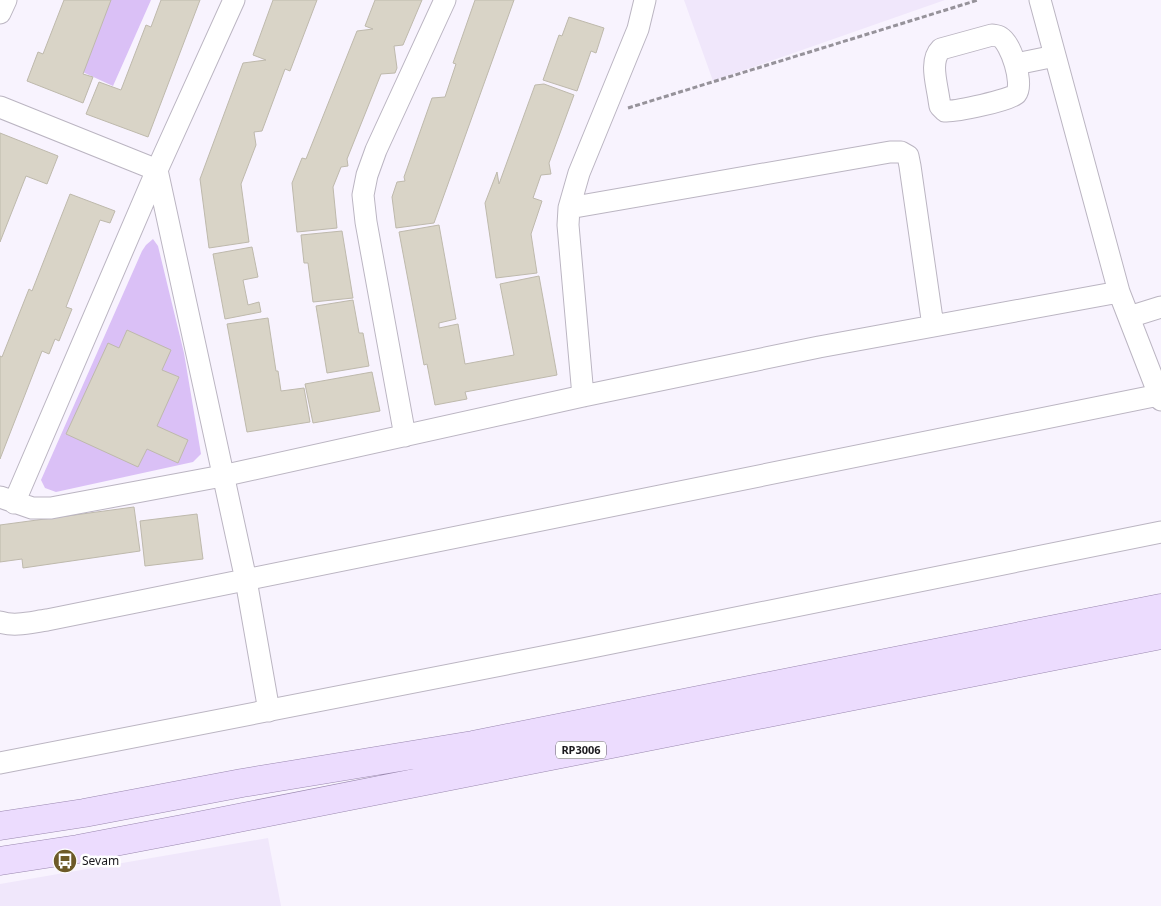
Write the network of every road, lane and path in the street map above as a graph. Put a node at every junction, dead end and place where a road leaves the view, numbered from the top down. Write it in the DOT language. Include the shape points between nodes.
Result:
graph roads {
  1 [pos="6,0"];
  2 [pos="234,0"];
  3 [pos="445,0"];
  4 [pos="645,0"];
  5 [pos="978,0"];
  6 [pos="1040,0"];
  7 [pos="0,13"];
  8 [pos="1055,56"];
  9 [pos="1016,64"];
  10 [pos="0,107"];
  11 [pos="602,116"];
  12 [pos="157,170"];
  13 [pos="569,208"];
  14 [pos="1119,292"];
  15 [pos="1161,307"];
  16 [pos="1129,317"];
  17 [pos="933,326"];
  18 [pos="582,396"];
  19 [pos="1160,398"];
  20 [pos="405,436"];
  21 [pos="222,476"];
  22 [pos="7,500"];
  23 [pos="1161,532"];
  24 [pos="246,580"];
  25 [pos="1161,608"];
  26 [pos="0,622"];
  27 [pos="1161,635"];
  28 [pos="269,711"];
  29 [pos="0,763"];
  30 [pos="0,826"];
  31 [pos="0,862"];
  1 -- 7 [label="street"];
  2 -- 12 [label="street"];
  3 -- 20 [label="street" via="376,150 363,195"];
  4 -- 11 [label="street" via="638,29"];
  5 -- 11 [label="path"];
  6 -- 8 [label="street"];
  8 -- 9 [label="street"];
  8 -- 14 [label="street"];
  10 -- 12 [label="street"];
  11 -- 13 [label="street"];
  12 -- 21 [label="street"];
  12 -- 22 [label="street"];
  13 -- 17 [label="street" via="901,152 908,156 910,166"];
  13 -- 18 [label="street"];
  14 -- 16 [label="street"];
  14 -- 17 [label="street"];
  15 -- 16 [label="street"];
  16 -- 19 [label="street"];
  17 -- 18 [label="street"];
  18 -- 20 [label="street"];
  19 -- 24 [label="street"];
  20 -- 21 [label="street"];
  21 -- 22 [label="street" via="51,508 32,508"];
  21 -- 24 [label="street"];
  23 -- 28 [label="street"];
  24 -- 26 [label="street" via="47,620"];
  24 -- 28 [label="street"];
  25 -- 30 [label="main road, RP3006" via="473,745"];
  27 -- 31 [label="main road, RP3006"];
  28 -- 29 [label="street"];
}
